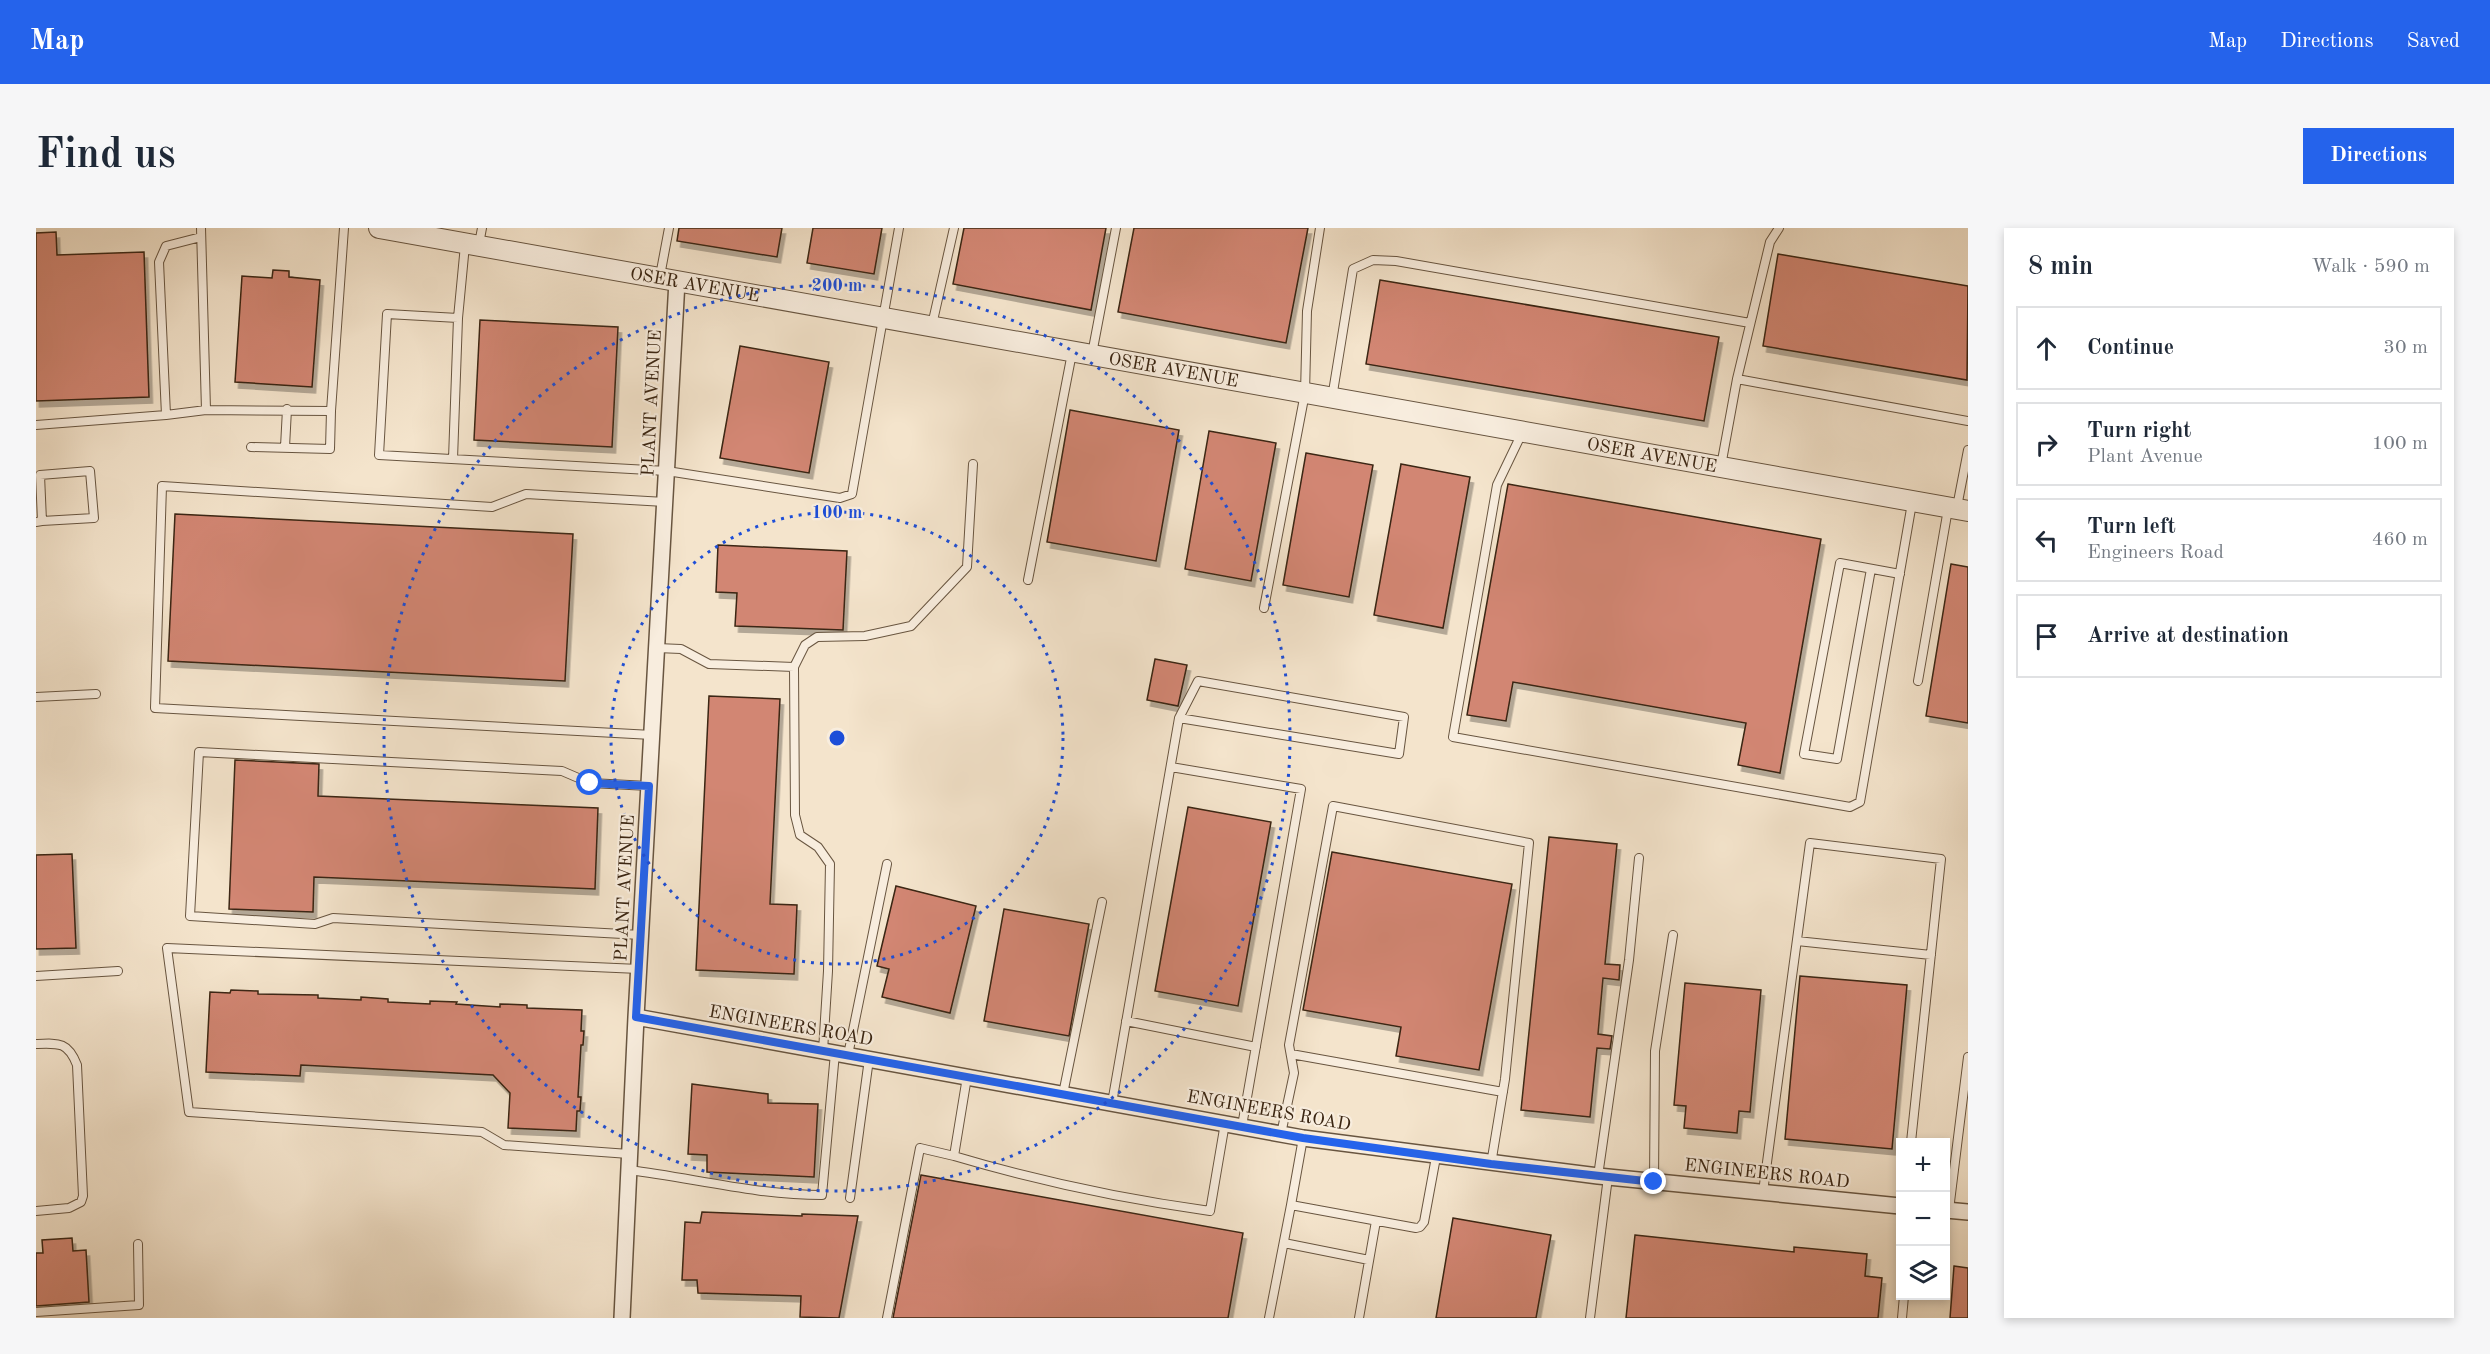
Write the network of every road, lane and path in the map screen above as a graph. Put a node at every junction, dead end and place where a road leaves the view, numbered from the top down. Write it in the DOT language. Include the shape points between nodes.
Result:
graph roads {
  1 [pos="201,228"];
  2 [pos="344,228"];
  3 [pos="379,228"];
  4 [pos="669,228"];
  5 [pos="899,228"];
  6 [pos="954,228"];
  7 [pos="1116,228"];
  8 [pos="1320,228"];
  9 [pos="1779,228"];
  10 [pos="400,230"];
  11 [pos="201,237"];
  12 [pos="475,239"];
  13 [pos="669,279"];
  14 [pos="458,318"];
  15 [pos="885,318"];
  16 [pos="1750,323"];
  17 [pos="932,326"];
  18 [pos="1082,353"];
  19 [pos="1737,379"];
  20 [pos="1305,393"];
  21 [pos="1332,398"];
  22 [pos="287,409"];
  23 [pos="206,410"];
  24 [pos="331,411"];
  25 [pos="166,415"];
  26 [pos="1968,421"];
  27 [pos="36,424"];
  28 [pos="1523,432"];
  29 [pos="251,447"];
  30 [pos="285,447"];
  31 [pos="1968,450"];
  32 [pos="453,459"];
  33 [pos="973,464"];
  34 [pos="1721,466"];
  35 [pos="667,471"];
  36 [pos="1913,501"];
  37 [pos="665,502"];
  38 [pos="1958,510"];
  39 [pos="39,521"];
  40 [pos="1871,569"];
  41 [pos="1900,574"];
  42 [pos="1028,579"];
  43 [pos="1263,608"];
  44 [pos="657,648"];
  45 [pos="794,667"];
  46 [pos="1918,681"];
  47 [pos="96,694"];
  48 [pos="36,697"];
  49 [pos="1179,718"];
  50 [pos="652,735"];
  51 [pos="1171,767"];
  52 [pos="649,786"];
  53 [pos="1639,858"];
  54 [pos="887,864"];
  55 [pos="1102,902"];
  56 [pos="640,935"];
  57 [pos="1673,935"];
  58 [pos="1797,941"];
  59 [pos="1931,955"];
  60 [pos="639,969"];
  61 [pos="118,971"];
  62 [pos="36,976"];
  63 [pos="636,1017"];
  64 [pos="1126,1021"];
  65 [pos="36,1044"];
  66 [pos="1256,1047"];
  67 [pos="835,1053"];
  68 [pos="1291,1054"];
  69 [pos="1968,1057"];
  70 [pos="868,1059"];
  71 [pos="967,1077"];
  72 [pos="1503,1092"];
  73 [pos="1063,1094"];
  74 [pos="1112,1103"];
  75 [pos="1225,1123"];
  76 [pos="1242,1126"];
  77 [pos="1281,1134"];
  78 [pos="1303,1138"];
  79 [pos="1912,1138"];
  80 [pos="629,1154"];
  81 [pos="954,1156"];
  82 [pos="1436,1157"];
  83 [pos="1491,1164"];
  84 [pos="629,1170"];
  85 [pos="1603,1177"];
  86 [pos="1654,1182"];
  87 [pos="1763,1192"];
  88 [pos="1949,1192"];
  89 [pos="850,1198"];
  90 [pos="1291,1205"];
  91 [pos="1896,1206"];
  92 [pos="1950,1210"];
  93 [pos="36,1211"];
  94 [pos="1968,1212"];
  95 [pos="1376,1221"];
  96 [pos="1284,1243"];
  97 [pos="138,1244"];
  98 [pos="1370,1260"];
  99 [pos="1904,1300"];
  100 [pos="36,1312"];
  101 [pos="622,1318"];
  102 [pos="887,1318"];
  103 [pos="1269,1318"];
  104 [pos="1359,1318"];
  105 [pos="1590,1318"];
  106 [pos="1902,1318"];
  1 -- 11 [label="lane"];
  2 -- 24 [label="lane"];
  3 -- 10 [label="street, OSER AVENUE"];
  4 -- 13 [label="lane"];
  5 -- 15 [label="lane"];
  6 -- 17 [label="lane"];
  7 -- 18 [label="lane"];
  8 -- 20 [label="lane" via="1307,310"];
  9 -- 16 [label="lane" via="1770,242"];
  10 -- 12 [label="street, OSER AVENUE"];
  11 -- 23 [label="lane"];
  11 -- 25 [label="lane" via="166,246 159,262"];
  12 -- 13 [label="street, OSER AVENUE"];
  12 -- 14 [label="lane"];
  13 -- 15 [label="street, OSER AVENUE"];
  13 -- 35 [label="street, PLANT AVENUE"];
  14 -- 32 [label="lane"];
  14 -- 32 [label="lane" via="387,314 379,455"];
  15 -- 17 [label="street, OSER AVENUE"];
  15 -- 35 [label="lane" via="852,494 840,498"];
  16 -- 19 [label="lane"];
  16 -- 21 [label="lane" via="1373,260 1353,269"];
  17 -- 18 [label="street, OSER AVENUE"];
  18 -- 20 [label="street, OSER AVENUE"];
  18 -- 42 [label="lane"];
  19 -- 26 [label="lane"];
  19 -- 34 [label="lane"];
  20 -- 21 [label="street, OSER AVENUE"];
  20 -- 43 [label="lane"];
  21 -- 28 [label="street, OSER AVENUE"];
  22 -- 23 [label="lane"];
  22 -- 24 [label="lane"];
  22 -- 30 [label="lane"];
  23 -- 25 [label="lane"];
  24 -- 30 [label="lane" via="330,449"];
  25 -- 27 [label="lane"];
  28 -- 34 [label="street, OSER AVENUE"];
  28 -- 41 [label="lane" via="1497,486 1453,737 1850,807 1860,802"];
  29 -- 30 [label="lane"];
  31 -- 38 [label="lane"];
  32 -- 35 [label="lane"];
  33 -- 45 [label="lane" via="967,567 911,626 865,636 817,637 805,645"];
  34 -- 36 [label="street, OSER AVENUE"];
  35 -- 37 [label="street, PLANT AVENUE"];
  36 -- 38 [label="street, OSER AVENUE"];
  36 -- 41 [label="lane"];
  37 -- 44 [label="street, PLANT AVENUE"];
  37 -- 50 [label="lane" via="526,494 492,507 162,486 155,708"];
  38 -- 46 [label="lane"];
  39 -- 39 [label="lane" via="94,518 90,471 40,475"];
  40 -- 40 [label="lane" via="1840,563 1804,754 1837,759"];
  40 -- 41 [label="lane"];
  44 -- 45 [label="lane" via="681,649 709,664"];
  44 -- 50 [label="street, PLANT AVENUE"];
  45 -- 67 [label="lane" via="795,815 800,835 818,848 830,864 828,971"];
  47 -- 48 [label="lane"];
  49 -- 49 [label="lane" via="1399,754 1404,717 1198,681"];
  49 -- 51 [label="lane"];
  50 -- 52 [label="street, PLANT AVENUE"];
  51 -- 64 [label="lane"];
  51 -- 66 [label="lane" via="1301,789"];
  52 -- 56 [label="street, PLANT AVENUE"];
  52 -- 56 [label="lane" via="590,783 562,771 199,752 198,764 190,916 315,924 333,918"];
  53 -- 85 [label="lane"];
  54 -- 67 [label="lane"];
  55 -- 73 [label="lane"];
  56 -- 60 [label="street, PLANT AVENUE"];
  57 -- 86 [label="lane" via="1655,1051"];
  58 -- 59 [label="lane"];
  58 -- 59 [label="lane" via="1810,843 1941,859"];
  58 -- 87 [label="lane"];
  59 -- 79 [label="lane"];
  60 -- 63 [label="street, PLANT AVENUE"];
  60 -- 80 [label="lane" via="167,948 189,1112 482,1131 504,1145"];
  61 -- 62 [label="lane"];
  63 -- 67 [label="street, ENGINEERS ROAD"];
  63 -- 80 [label="street, PLANT AVENUE"];
  64 -- 66 [label="lane"];
  64 -- 74 [label="lane"];
  65 -- 93 [label="lane" via="66,1047 77,1065 83,1196 81,1202 69,1208"];
  66 -- 76 [label="lane"];
  67 -- 70 [label="street, ENGINEERS ROAD"];
  67 -- 84 [label="lane" via="822,1195 747,1189"];
  68 -- 72 [label="lane"];
  68 -- 72 [label="lane" via="1289,1045 1333,806 1529,843"];
  68 -- 77 [label="lane" via="1294,1073"];
  69 -- 88 [label="lane"];
  70 -- 71 [label="street, ENGINEERS ROAD"];
  70 -- 89 [label="lane"];
  71 -- 73 [label="street, ENGINEERS ROAD"];
  71 -- 81 [label="lane"];
  72 -- 83 [label="lane"];
  73 -- 74 [label="street, ENGINEERS ROAD"];
  74 -- 75 [label="street, ENGINEERS ROAD"];
  75 -- 76 [label="street, ENGINEERS ROAD"];
  75 -- 81 [label="lane" via="1210,1211 1131,1200"];
  76 -- 77 [label="street, ENGINEERS ROAD"];
  77 -- 78 [label="street, ENGINEERS ROAD"];
  78 -- 82 [label="street, ENGINEERS ROAD"];
  78 -- 90 [label="lane"];
  80 -- 84 [label="street, PLANT AVENUE"];
  81 -- 102 [label="lane" via="920,1148"];
  82 -- 83 [label="street, ENGINEERS ROAD"];
  82 -- 95 [label="lane" via="1420,1227"];
  83 -- 85 [label="street, ENGINEERS ROAD"];
  84 -- 101 [label="street, PLANT AVENUE"];
  85 -- 86 [label="street, ENGINEERS ROAD"];
  85 -- 105 [label="lane"];
  86 -- 87 [label="street, ENGINEERS ROAD"];
  87 -- 91 [label="street, ENGINEERS ROAD"];
  90 -- 95 [label="lane"];
  90 -- 96 [label="lane"];
  92 -- 94 [label="street"];
  95 -- 98 [label="lane"];
  96 -- 98 [label="lane"];
  96 -- 103 [label="lane"];
  97 -- 100 [label="lane" via="139,1305"];
  98 -- 104 [label="lane"];
  99 -- 106 [label="lane"];
}
